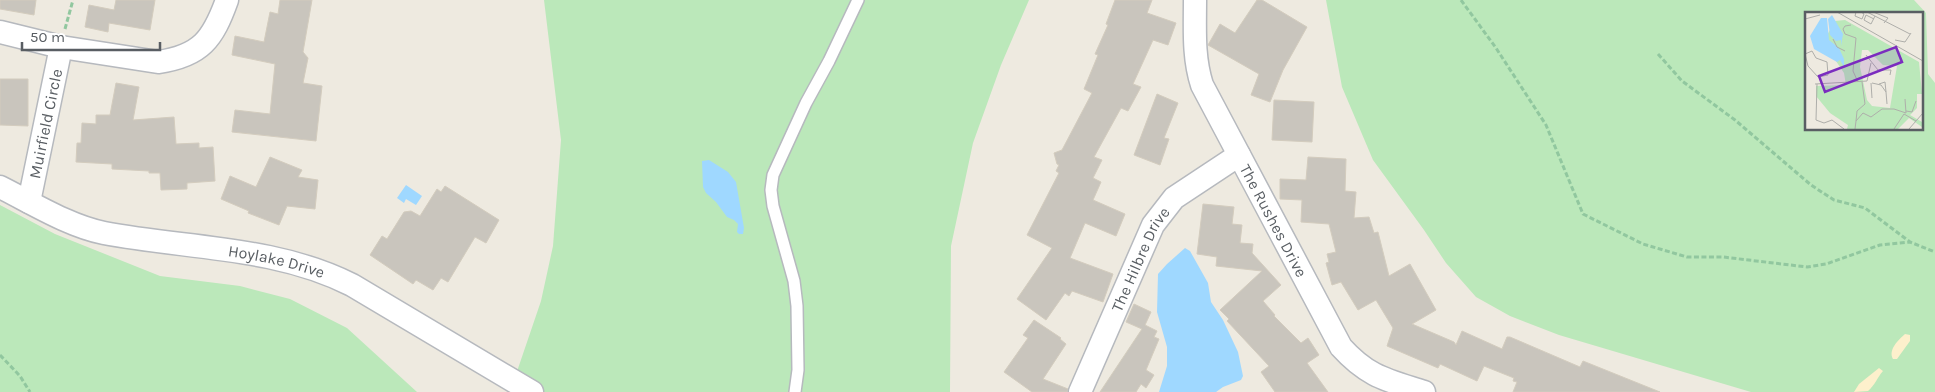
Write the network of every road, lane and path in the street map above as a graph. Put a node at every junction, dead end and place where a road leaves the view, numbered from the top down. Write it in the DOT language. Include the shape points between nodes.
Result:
graph roads {
  1 [pos="73,0"];
  2 [pos="227,0"];
  3 [pos="858,0"];
  4 [pos="1194,0"];
  5 [pos="1461,0"];
  6 [pos="0,32"];
  7 [pos="61,46"];
  8 [pos="1658,54"];
  9 [pos="1238,155"];
  10 [pos="0,187"];
  11 [pos="30,202"];
  12 [pos="1910,242"];
  13 [pos="1935,252"];
  14 [pos="0,355"];
  15 [pos="30,392"];
  16 [pos="532,392"];
  17 [pos="795,392"];
  18 [pos="1080,392"];
  19 [pos="1424,392"];
  1 -- 7 [label="path, Muirfield Circle"];
  2 -- 7 [label="street, Muirfield Circle" via="219,23 203,45 174,60 158,62"];
  3 -- 17 [label="lane" via="773,176 773,206 794,281 797,306"];
  4 -- 9 [label="street, The Rushes Drive" via="1197,69"];
  5 -- 12 [label="path" via="1546,125 1582,214 1642,244 1687,257 1807,267 1826,264 1880,245"];
  6 -- 7 [label="street, Muirfield Circle"];
  7 -- 11 [label="street, Muirfield Circle"];
  8 -- 12 [label="path" via="1682,81 1735,120 1811,186 1834,200 1866,208"];
  9 -- 18 [label="street, The Hilbre Drive" via="1174,198 1162,211"];
  9 -- 19 [label="street, The Rushes Drive" via="1341,347 1370,373"];
  10 -- 11 [label="street, Hoylake Drive"];
  11 -- 16 [label="street, Hoylake Drive" via="79,225 103,232 252,253 330,274"];
  12 -- 13 [label="path"];
  14 -- 15 [label="path"];
}
